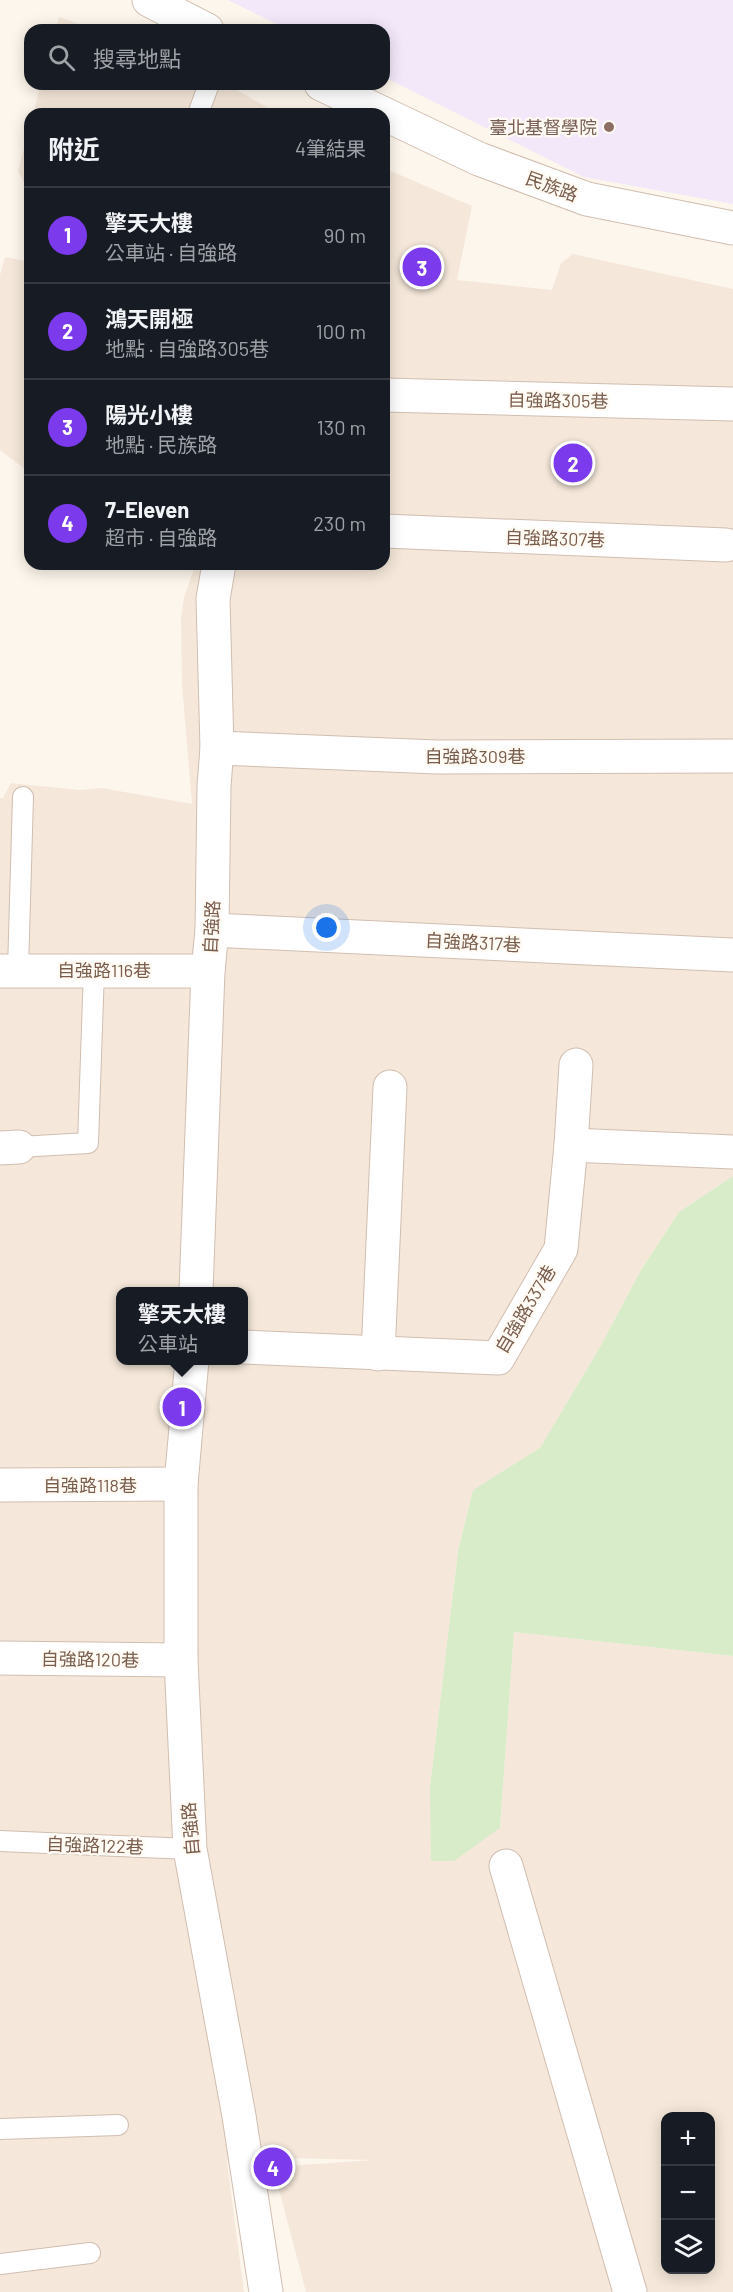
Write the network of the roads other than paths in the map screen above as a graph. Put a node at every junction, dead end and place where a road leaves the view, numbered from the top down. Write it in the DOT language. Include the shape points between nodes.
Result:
graph roads {
  1 [pos="158,2"];
  2 [pos="196,24"];
  3 [pos="207,90"];
  4 [pos="333,90"];
  5 [pos="200,108"];
  6 [pos="371,108"];
  7 [pos="390,117"];
  8 [pos="733,228"];
  9 [pos="390,396"];
  10 [pos="733,404"];
  11 [pos="390,531"];
  12 [pos="726,545"];
  13 [pos="218,570"];
  14 [pos="217,748"];
  15 [pos="733,756"];
  16 [pos="23,797"];
  17 [pos="212,930"];
  18 [pos="733,955"];
  19 [pos="94,970"];
  20 [pos="9,971"];
  21 [pos="208,971"];
  22 [pos="576,1065"];
  23 [pos="390,1087"];
  24 [pos="572,1145"];
  25 [pos="9,1147"];
  26 [pos="733,1152"];
  27 [pos="196,1287"];
  28 [pos="248,1347"];
  29 [pos="378,1354"];
  30 [pos="192,1365"];
  31 [pos="181,1484"];
  32 [pos="0,1485"];
  33 [pos="0,1658"];
  34 [pos="181,1660"];
  35 [pos="0,1841"];
  36 [pos="190,1849"];
  37 [pos="506,1866"];
  38 [pos="118,2125"];
  39 [pos="0,2129"];
  40 [pos="90,2253"];
  41 [pos="0,2264"];
  42 [pos="266,2292"];
  43 [pos="630,2292"];
  1 -- 2 [label="street"];
  3 -- 5 [label="lane"];
  4 -- 6 [label="street"];
  7 -- 8 [label="street, 民族路" via="479,159 587,199"];
  9 -- 10 [label="street, 自強路305巷"];
  11 -- 12 [label="street, 自強路307巷"];
  13 -- 14 [label="street, 自強路" via="213,599"];
  14 -- 15 [label="street, 自強路309巷" via="437,757"];
  14 -- 17 [label="street, 自強路"];
  16 -- 20 [label="lane"];
  17 -- 18 [label="street, 自強路317巷"];
  17 -- 21 [label="street, 自強路"];
  19 -- 20 [label="street, 自強路116巷"];
  19 -- 21 [label="street, 自強路116巷"];
  19 -- 25 [label="lane" via="88,1143"];
  21 -- 27 [label="street, 自強路"];
  22 -- 24 [label="street, 自強路337巷"];
  23 -- 29 [label="street"];
  24 -- 26 [label="street"];
  24 -- 29 [label="street, 自強路337巷" via="561,1249 498,1358"];
  28 -- 29 [label="street, 自強路337巷"];
  30 -- 31 [label="street, 自強路"];
  31 -- 32 [label="street, 自強路118巷"];
  31 -- 34 [label="street, 自強路"];
  33 -- 34 [label="street, 自強路120巷"];
  34 -- 36 [label="street, 自強路"];
  35 -- 36 [label="lane, 自強路122巷"];
  36 -- 42 [label="street, 自強路" via="240,2116"];
  37 -- 43 [label="street"];
  38 -- 39 [label="lane"];
  40 -- 41 [label="lane"];
}
